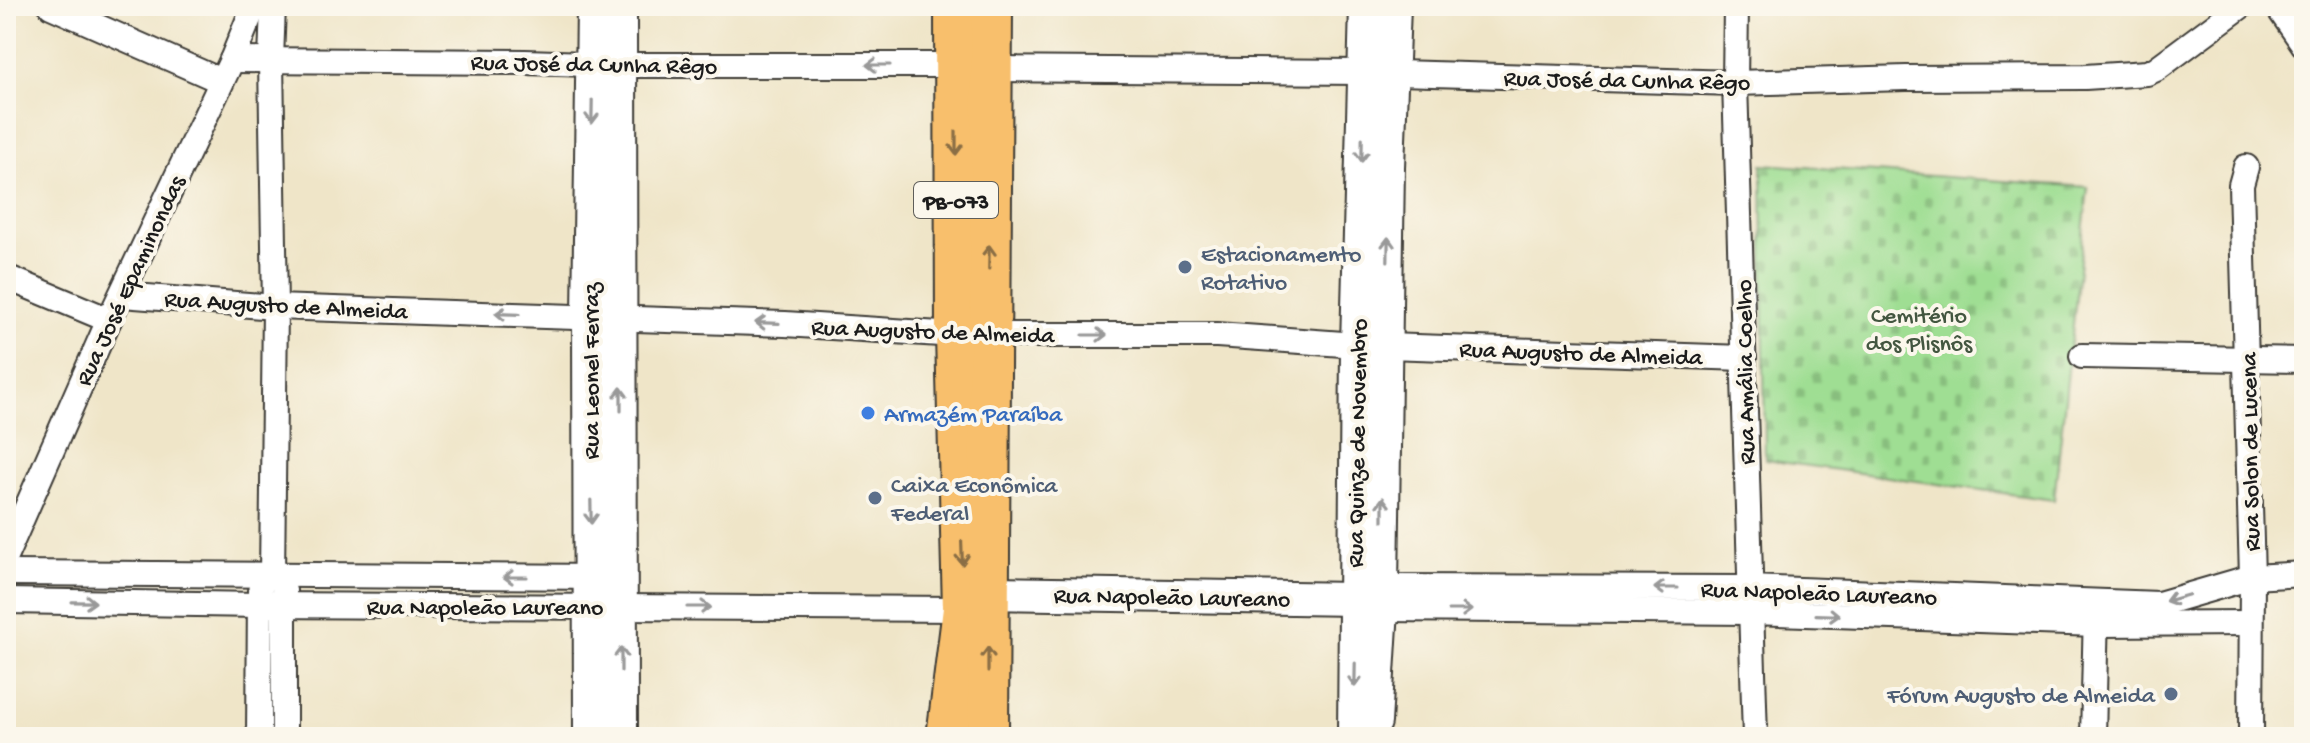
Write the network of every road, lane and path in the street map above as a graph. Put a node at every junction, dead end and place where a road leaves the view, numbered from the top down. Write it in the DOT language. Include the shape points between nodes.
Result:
graph roads {
  1 [pos="51,6"];
  2 [pos="254,6"];
  3 [pos="273,6"];
  4 [pos="593,6"];
  5 [pos="620,6"];
  6 [pos="955,6"];
  7 [pos="992,6"];
  8 [pos="1366,6"];
  9 [pos="1394,6"];
  10 [pos="1736,6"];
  11 [pos="2241,6"];
  12 [pos="2277,6"];
  13 [pos="2304,45"];
  14 [pos="271,60"];
  15 [pos="607,64"];
  16 [pos="974,67"];
  17 [pos="227,70"];
  18 [pos="1378,72"];
  19 [pos="1735,83"];
  20 [pos="2246,167"];
  21 [pos="6,277"];
  22 [pos="122,295"];
  23 [pos="275,307"];
  24 [pos="605,317"];
  25 [pos="109,320"];
  26 [pos="972,335"];
  27 [pos="1371,344"];
  28 [pos="2082,356"];
  29 [pos="1744,358"];
  30 [pos="2247,359"];
  31 [pos="2304,360"];
  32 [pos="6,555"];
  33 [pos="6,573"];
  34 [pos="2304,574"];
  35 [pos="272,576"];
  36 [pos="2252,577"];
  37 [pos="606,592"];
  38 [pos="1373,599"];
  39 [pos="1749,600"];
  40 [pos="2095,600"];
  41 [pos="6,601"];
  42 [pos="976,601"];
  43 [pos="272,605"];
  44 [pos="2250,623"];
  45 [pos="2097,624"];
  46 [pos="259,737"];
  47 [pos="284,737"];
  48 [pos="590,737"];
  49 [pos="621,737"];
  50 [pos="947,737"];
  51 [pos="988,737"];
  52 [pos="1354,737"];
  53 [pos="1374,737"];
  54 [pos="1755,737"];
  55 [pos="2093,737"];
  56 [pos="2251,737"];
  1 -- 17 [label="street, Rua José da Cunha Rêgo"];
  2 -- 17 [label="street, Rua José Epaminondas"];
  3 -- 14 [label="street"];
  4 -- 15 [label="street, Rua Leonel Ferraz"];
  5 -- 15 [label="street, Rua Leonel Ferraz"];
  6 -- 16 [label="main road, PB-073"];
  7 -- 16 [label="main road, PB-073"];
  8 -- 18 [label="street, Rua Quinze de Novembro"];
  9 -- 18 [label="street, Rua Quinze de Novembro"];
  10 -- 19 [label="street, Rua Amália Coelho"];
  11 -- 19 [label="street, Rua José da Cunha Rêgo" via="2147,73"];
  12 -- 13 [label="street"];
  14 -- 15 [label="street, Rua José da Cunha Rêgo"];
  14 -- 17 [label="street, Rua José da Cunha Rêgo"];
  14 -- 23 [label="street"];
  16 -- 15 [label="street, Rua José da Cunha Rêgo, one-way"];
  15 -- 24 [label="street, Rua Leonel Ferraz"];
  16 -- 18 [label="street, Rua José da Cunha Rêgo"];
  16 -- 26 [label="main road, PB-073"];
  17 -- 22 [label="street, Rua José Epaminondas"];
  18 -- 19 [label="street, Rua José da Cunha Rêgo"];
  18 -- 27 [label="street, Rua Quinze de Novembro" via="1389,245"];
  19 -- 29 [label="street, Rua Amália Coelho"];
  20 -- 30 [label="street, Rua Solon de Lucena" via="2241,185"];
  21 -- 25 [label="street"];
  22 -- 23 [label="street, Rua Augusto de Almeida"];
  22 -- 25 [label="street, Rua José Epaminondas"];
  24 -- 23 [label="street, Rua Augusto de Almeida, one-way"];
  23 -- 35 [label="street"];
  26 -- 24 [label="street, Rua Augusto de Almeida, one-way"];
  24 -- 37 [label="street, Rua Leonel Ferraz"];
  25 -- 32 [label="street, Rua José Epaminondas"];
  26 -- 27 [label="street, Rua Augusto de Almeida, one-way" via="1217,335"];
  26 -- 42 [label="main road, PB-073"];
  27 -- 29 [label="street, Rua Augusto de Almeida"];
  27 -- 38 [label="street, Rua Quinze de Novembro"];
  28 -- 30 [label="street"];
  29 -- 39 [label="street, Rua Amália Coelho"];
  30 -- 31 [label="street"];
  30 -- 36 [label="street, Rua Solon de Lucena"];
  33 -- 35 [label="street, Rua Napoleão Laureano"];
  34 -- 36 [label="street, Rua Napoleão Laureano"];
  37 -- 35 [label="street, Rua Napoleão Laureano, one-way"];
  35 -- 43 [label="street"];
  36 -- 40 [label="street, Rua Napoleão Laureano, one-way" via="2159,604"];
  36 -- 44 [label="street, Rua Solon de Lucena"];
  37 -- 42 [label="street, Rua Napoleão Laureano, one-way"];
  37 -- 43 [label="street, Rua Napoleão Laureano"];
  37 -- 48 [label="street, Rua Leonel Ferraz"];
  49 -- 37 [label="street, Rua Leonel Ferraz, one-way"];
  38 -- 39 [label="street, Rua Napoleão Laureano"];
  38 -- 42 [label="street, Rua Napoleão Laureano"];
  38 -- 52 [label="street, Rua Quinze de Novembro, one-way"];
  38 -- 53 [label="street, Rua Quinze de Novembro"];
  39 -- 40 [label="street, Rua Napoleão Laureano"];
  39 -- 45 [label="street, Rua Napoleão Laureano, one-way"];
  39 -- 54 [label="street, Rua Amália Coelho"];
  40 -- 45 [label="street"];
  41 -- 43 [label="street, Rua Napoleão Laureano, one-way"];
  42 -- 50 [label="main road, PB-073"];
  51 -- 42 [label="main road, PB-073, one-way"];
  43 -- 46 [label="street"];
  43 -- 47 [label="street"];
  44 -- 45 [label="street, Rua Napoleão Laureano"];
  44 -- 56 [label="street, Rua Solon de Lucena"];
  45 -- 55 [label="street"];
}
